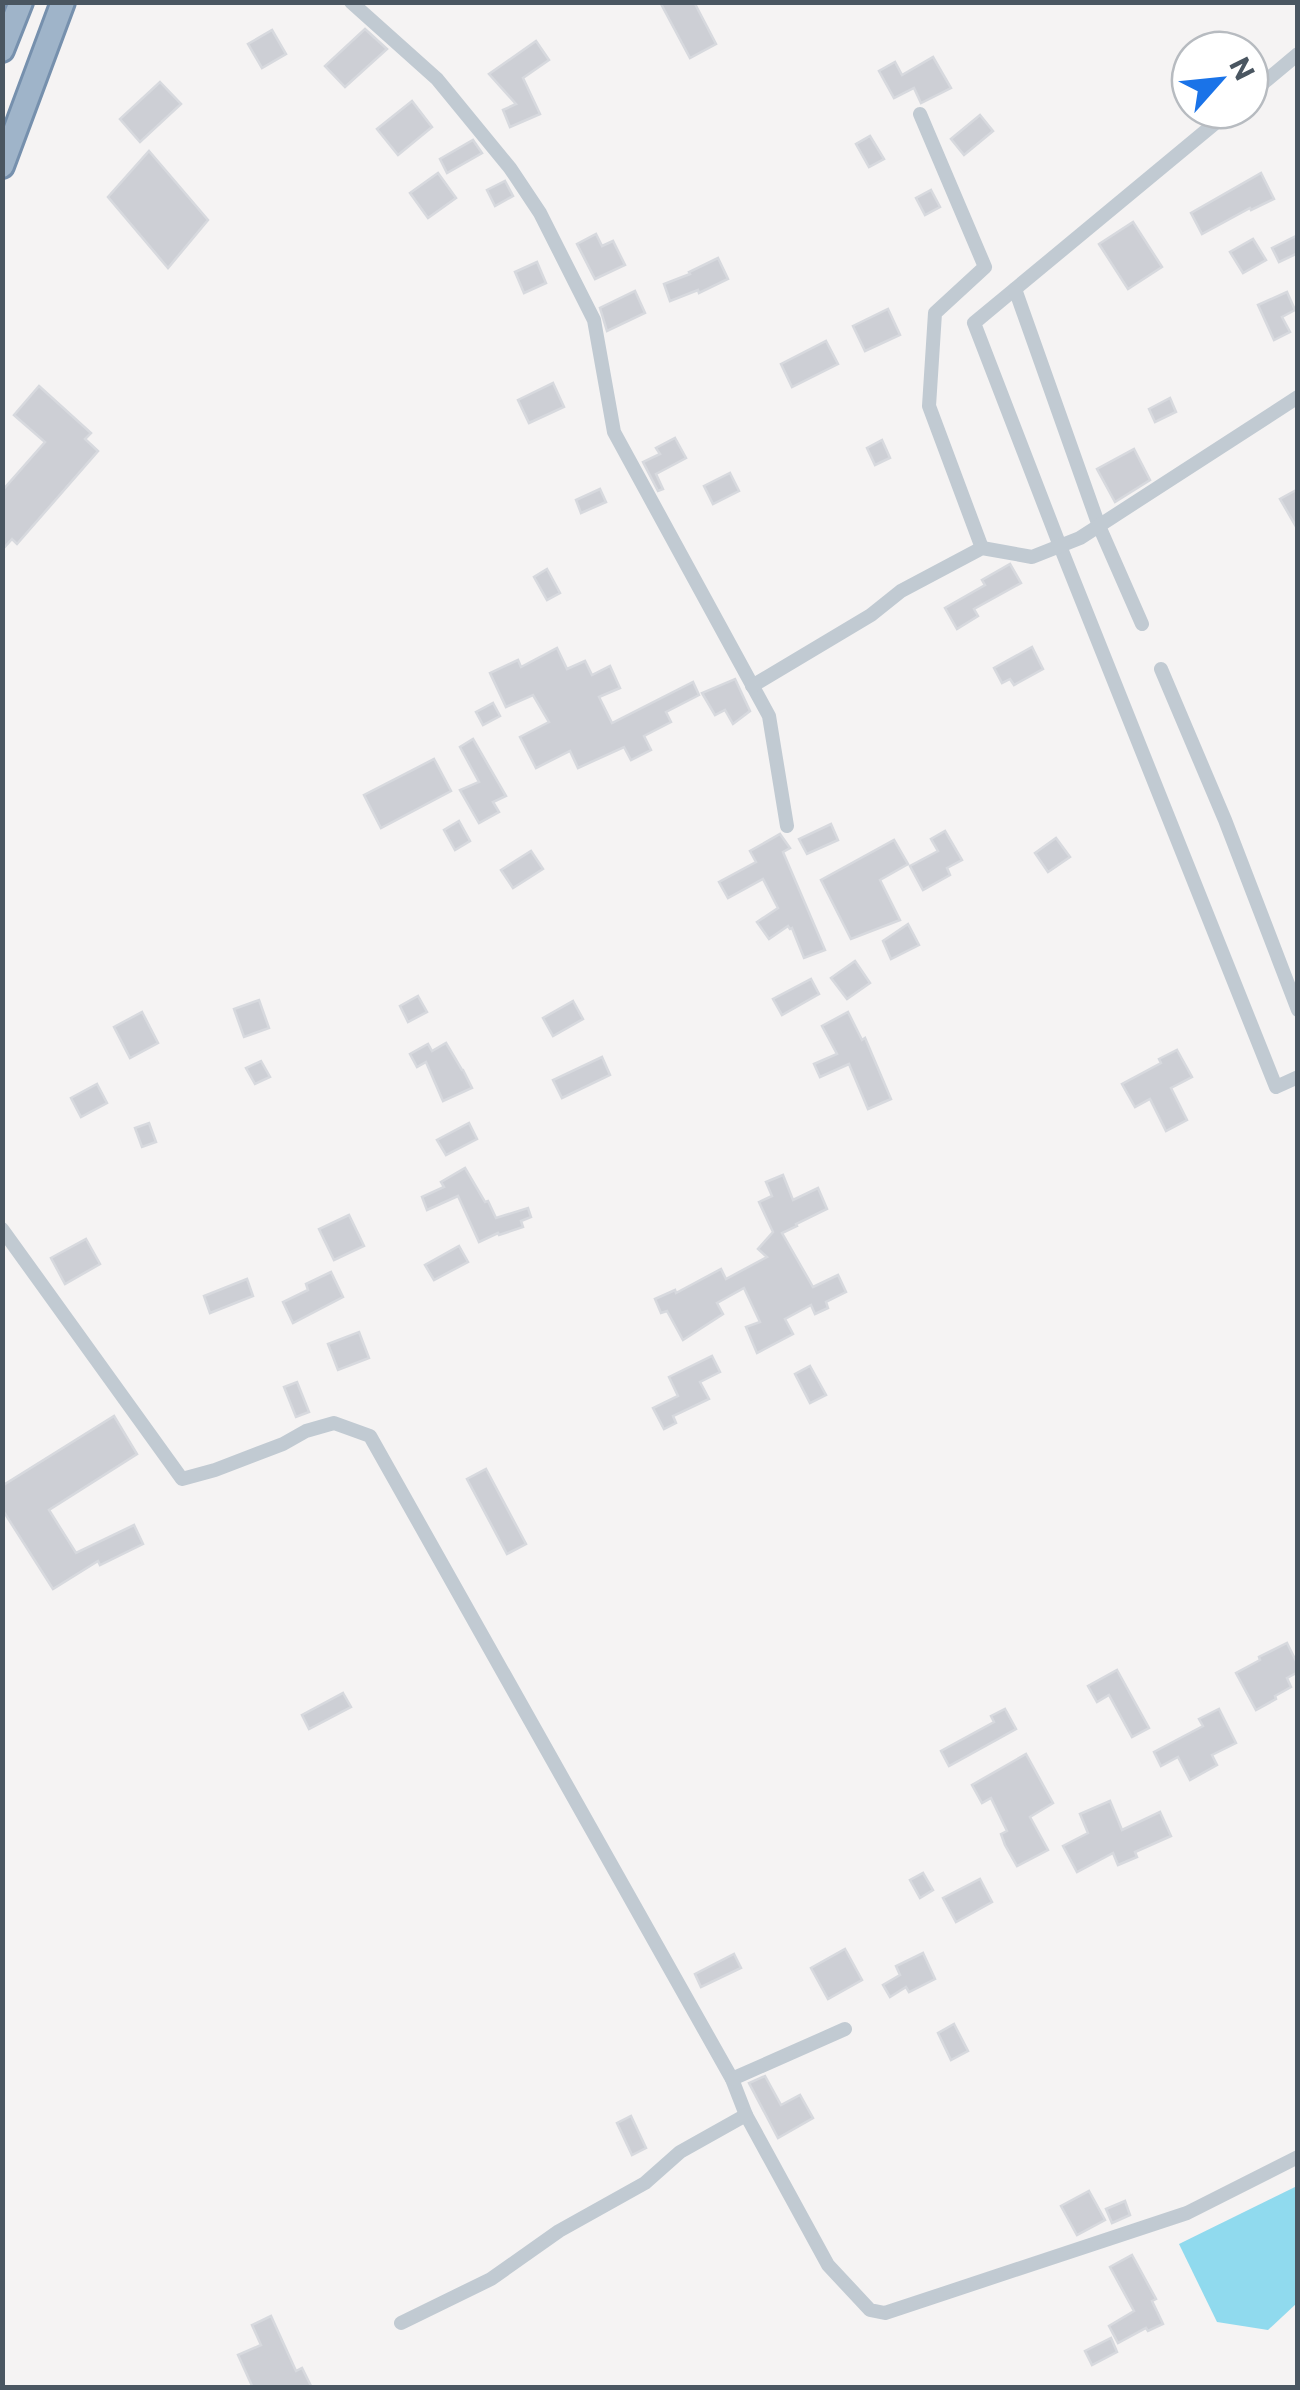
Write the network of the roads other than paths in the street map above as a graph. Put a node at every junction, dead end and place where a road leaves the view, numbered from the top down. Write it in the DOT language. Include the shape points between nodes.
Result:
graph roads {
  1 [pos="20,2"];
  2 [pos="63,2"];
  3 [pos="351,2"];
  4 [pos="2,50"];
  5 [pos="1298,54"];
  6 [pos="1270,77"];
  7 [pos="920,114"];
  8 [pos="1207,130"];
  9 [pos="2,166"];
  10 [pos="1015,289"];
  11 [pos="1298,396"];
  12 [pos="1098,526"];
  13 [pos="1060,546"];
  14 [pos="982,548"];
  15 [pos="1142,624"];
  16 [pos="1162,669"];
  17 [pos="752,686"];
  18 [pos="787,826"];
  19 [pos="1298,1010"];
  20 [pos="1298,1077"];
  21 [pos="2,1229"];
  22 [pos="845,2029"];
  23 [pos="732,2079"];
  24 [pos="746,2114"];
  25 [pos="1298,2157"];
  26 [pos="401,2323"];
  1 -- 4 [label="highway"];
  2 -- 9 [label="highway"];
  3 -- 17 [label="street" via="437,78 540,213 594,320 614,432"];
  5 -- 6 [label="street"];
  7 -- 14 [label="street" via="985,267 935,313 929,406"];
  8 -- 10 [label="street"];
  10 -- 12 [label="street"];
  10 -- 13 [label="street" via="974,324"];
  11 -- 12 [label="street"];
  12 -- 13 [label="street"];
  12 -- 15 [label="street"];
  13 -- 14 [label="street" via="1032,557"];
  13 -- 20 [label="street" via="1276,1087"];
  14 -- 17 [label="street"];
  16 -- 19 [label="street"];
  17 -- 18 [label="street" via="769,716"];
  21 -- 23 [label="street" via="182,1478 334,1423 370,1436"];
  22 -- 23 [label="street"];
  23 -- 24 [label="street"];
  24 -- 25 [label="street" via="828,2265 870,2310 885,2313 1186,2212"];
  24 -- 26 [label="street" via="491,2279"];
}
